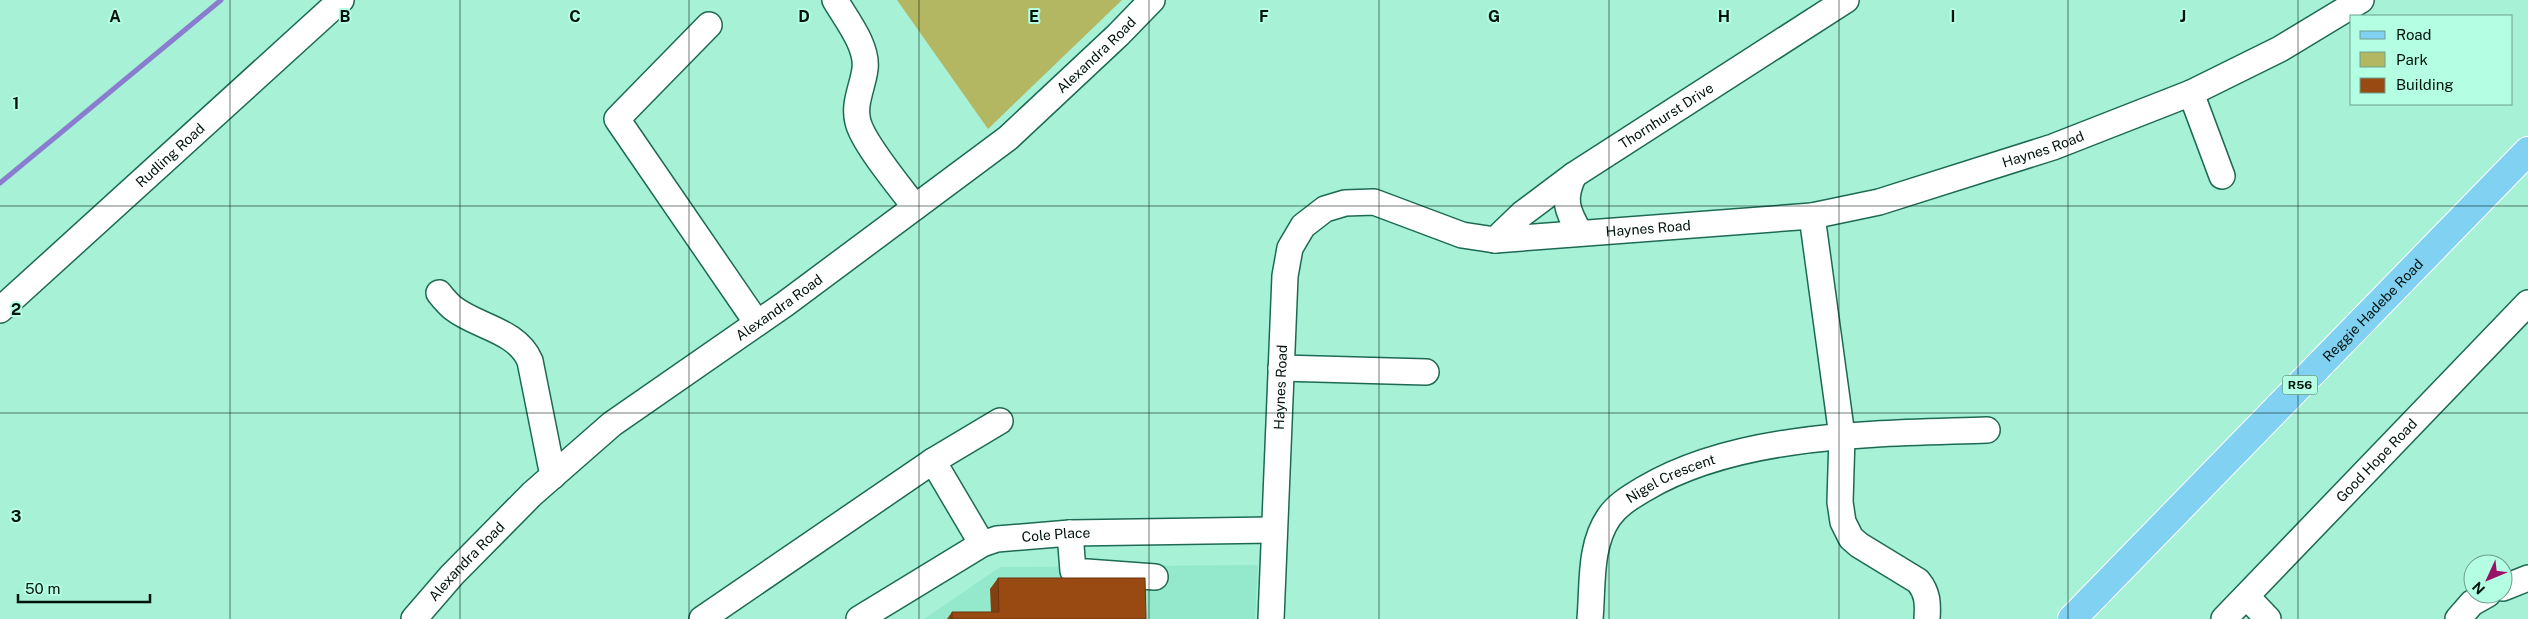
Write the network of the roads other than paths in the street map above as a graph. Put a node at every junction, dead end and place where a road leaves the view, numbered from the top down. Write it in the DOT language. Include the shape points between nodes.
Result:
graph roads {
  1 [pos="341,0"];
  2 [pos="835,0"];
  3 [pos="1152,0"];
  4 [pos="1846,0"];
  5 [pos="2361,0"];
  6 [pos="709,25"];
  7 [pos="2191,93"];
  8 [pos="2528,151"];
  9 [pos="1574,174"];
  10 [pos="2222,176"];
  11 [pos="915,207"];
  12 [pos="1812,216"];
  13 [pos="1580,233"];
  14 [pos="1495,240"];
  15 [pos="439,293"];
  16 [pos="2528,303"];
  17 [pos="0,310"];
  18 [pos="757,323"];
  19 [pos="1280,368"];
  20 [pos="1426,372"];
  21 [pos="1000,421"];
  22 [pos="1987,430"];
  23 [pos="1842,436"];
  24 [pos="933,461"];
  25 [pos="552,476"];
  26 [pos="1274,530"];
  27 [pos="1070,533"];
  28 [pos="982,544"];
  29 [pos="1156,577"];
  30 [pos="2528,578"];
  31 [pos="2513,584"];
  32 [pos="2247,597"];
  33 [pos="2471,604"];
  34 [pos="414,619"];
  35 [pos="702,619"];
  36 [pos="859,619"];
  37 [pos="1271,619"];
  38 [pos="1590,619"];
  39 [pos="1928,619"];
  40 [pos="2072,619"];
  41 [pos="2224,619"];
  42 [pos="2268,619"];
  43 [pos="2458,619"];
  1 -- 17 [label="street, Rudling Road"];
  2 -- 11 [label="street" via="856,36 866,67 857,105 857,121 863,135"];
  3 -- 11 [label="street, Alexandra Road" via="1008,138"];
  4 -- 9 [label="street, Thornhurst Drive"];
  5 -- 7 [label="street, Haynes Road" via="2280,49"];
  6 -- 18 [label="street" via="616,119"];
  7 -- 10 [label="street"];
  7 -- 12 [label="street, Haynes Road" via="2053,147 1980,171 1879,202"];
  8 -- 40 [label="main road, Reggie Hadebe Road / R56"];
  9 -- 13 [label="street" via="1567,189 1568,210"];
  9 -- 14 [label="street, Thornhurst Drive" via="1522,214"];
  11 -- 18 [label="street, Alexandra Road"];
  12 -- 13 [label="street, Haynes Road"];
  12 -- 23 [label="street"];
  13 -- 14 [label="street, Haynes Road"];
  14 -- 19 [label="street, Haynes Road" via="1462,236 1374,202 1345,203 1324,209 1303,226 1290,248 1285,276"];
  15 -- 25 [label="street" via="453,308 514,340 526,351"];
  16 -- 32 [label="street, Good Hope Road"];
  18 -- 25 [label="street, Alexandra Road" via="612,424"];
  19 -- 20 [label="street"];
  19 -- 26 [label="street, Haynes Road"];
  21 -- 24 [label="street"];
  22 -- 23 [label="street, Nigel Crescent"];
  23 -- 38 [label="street, Nigel Crescent" via="1708,460 1659,480 1617,506 1595,546"];
  23 -- 39 [label="street" via="1840,502 1845,529 1859,545 1918,581 1926,594"];
  24 -- 28 [label="street"];
  24 -- 35 [label="street"];
  25 -- 34 [label="street, Alexandra Road" via="452,575"];
  26 -- 27 [label="street, Cole Place"];
  26 -- 37 [label="street, Haynes Road"];
  27 -- 28 [label="street, Cole Place" via="1004,538"];
  27 -- 29 [label="street" via="1073,571"];
  28 -- 36 [label="street, Cole Place"];
  30 -- 31 [label="street"];
  32 -- 41 [label="street, Good Hope Road"];
  32 -- 42 [label="street"];
  33 -- 43 [label="street"];
}
